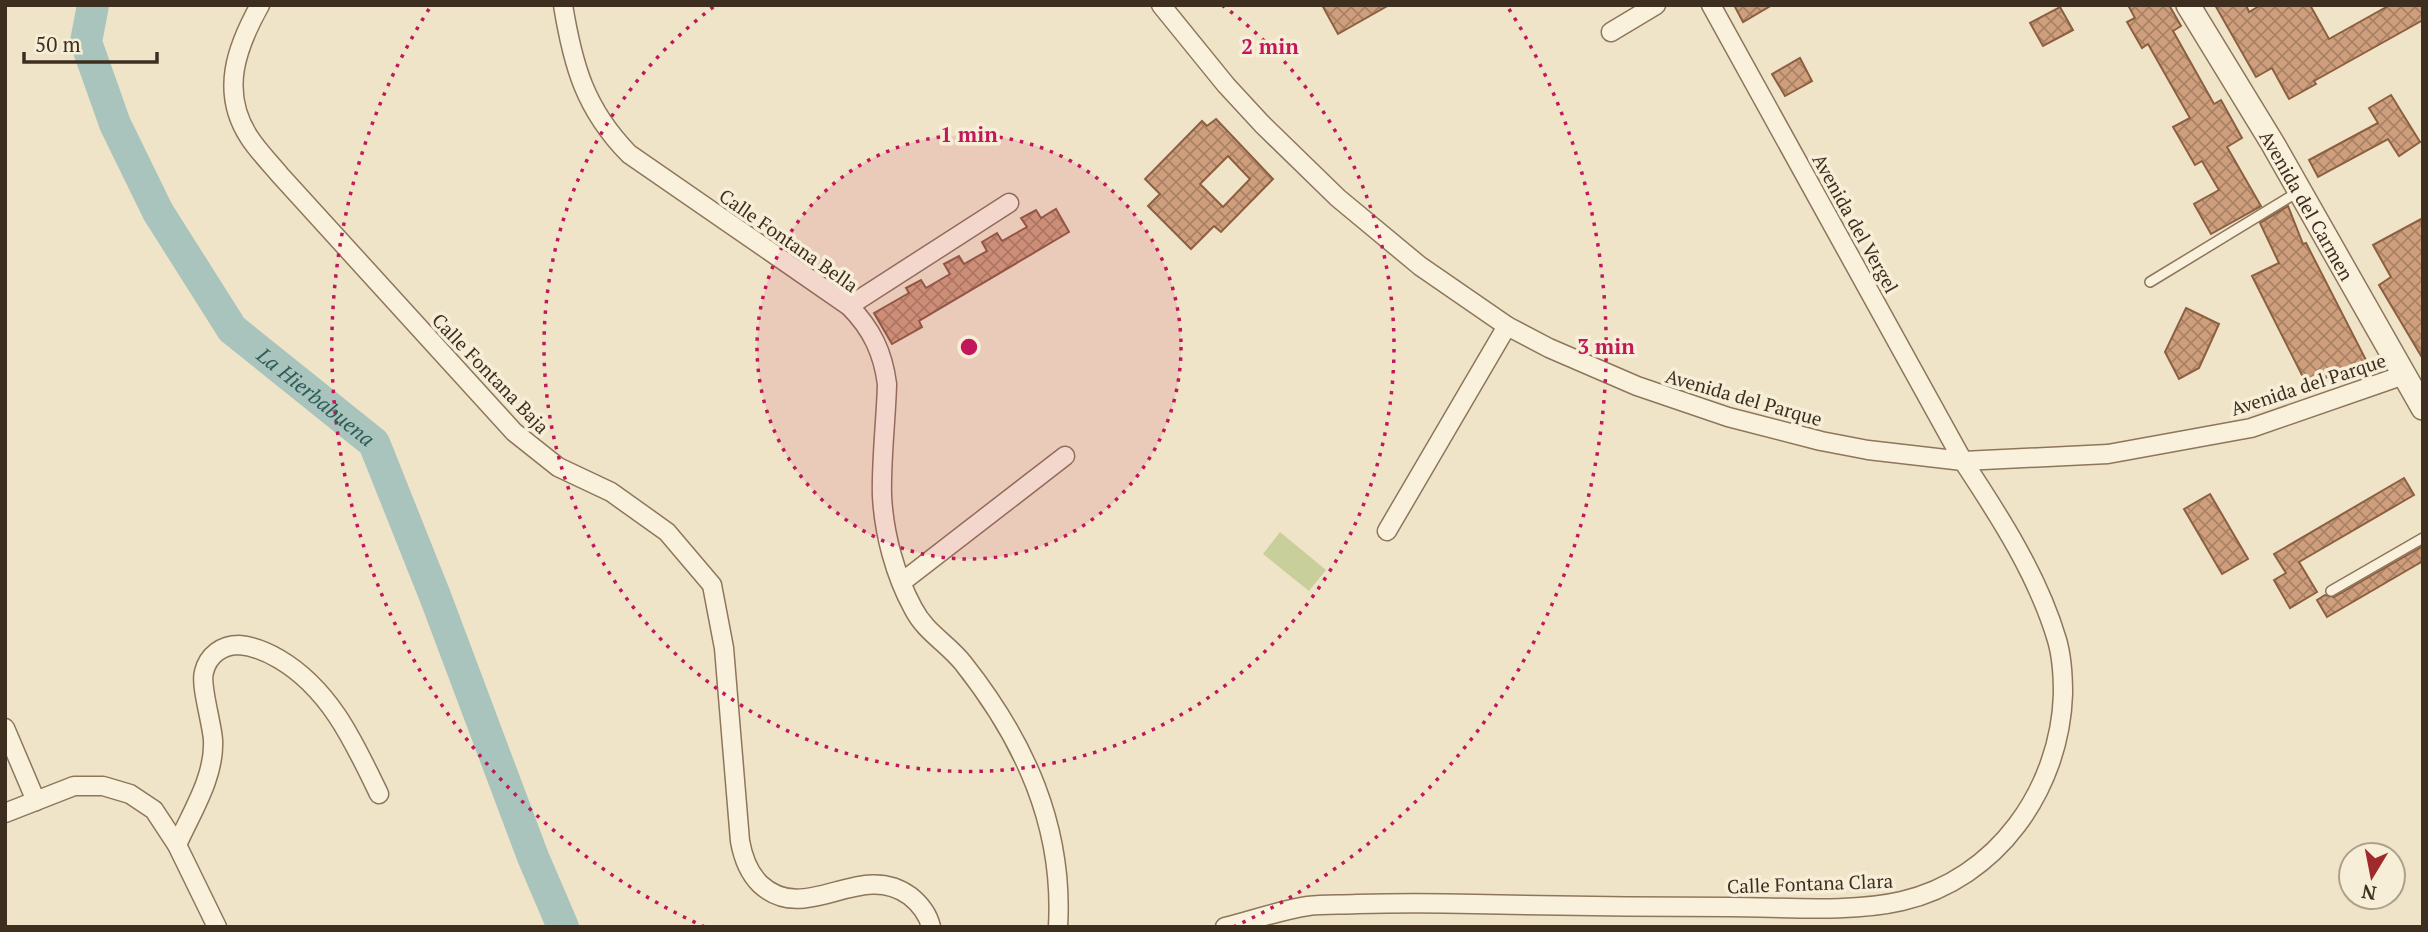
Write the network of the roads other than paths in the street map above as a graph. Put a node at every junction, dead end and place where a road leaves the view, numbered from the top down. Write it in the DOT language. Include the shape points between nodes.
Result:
graph roads {
  1 [pos="260,5"];
  2 [pos="563,5"];
  3 [pos="1161,5"];
  4 [pos="1656,5"];
  5 [pos="1711,5"];
  6 [pos="2188,5"];
  7 [pos="1611,32"];
  8 [pos="2300,191"];
  9 [pos="1010,203"];
  10 [pos="2150,282"];
  11 [pos="849,306"];
  12 [pos="1507,326"];
  13 [pos="2404,374"];
  14 [pos="2423,408"];
  15 [pos="1065,456"];
  16 [pos="1963,461"];
  17 [pos="1387,531"];
  18 [pos="2423,538"];
  19 [pos="902,582"];
  20 [pos="2331,591"];
  21 [pos="5,728"];
  22 [pos="379,794"];
  23 [pos="36,801"];
  24 [pos="5,813"];
  25 [pos="177,845"];
  26 [pos="217,927"];
  27 [pos="931,927"];
  28 [pos="1058,927"];
  29 [pos="1225,927"];
  1 -- 27 [label="street, Calle Fontana Baja" via="239,47 233,78 237,110 256,146 514,432 558,467 611,492 667,532 712,585 724,648 740,841 750,872 773,894 793,900 867,884 888,886 916,901"];
  2 -- 11 [label="street, Calle Fontana Bella" via="583,88 615,140"];
  3 -- 12 [label="street, Avenida del Parque" via="1262,124 1338,198 1420,266"];
  4 -- 7 [label="street"];
  5 -- 16 [label="street, Avenida del Vergel"];
  6 -- 8 [label="street, Avenida del Carmen"];
  8 -- 10 [label="lane"];
  8 -- 13 [label="street, Avenida del Carmen"];
  9 -- 11 [label="street"];
  11 -- 19 [label="street, Calle Fontana Bella" via="873,335 885,370 882,495 887,536"];
  12 -- 16 [label="street, Avenida del Parque" via="1615,377 1728,417 1844,445"];
  12 -- 17 [label="street"];
  13 -- 14 [label="street, Avenida del Carmen"];
  13 -- 16 [label="street, Avenida del Parque" via="2251,428 2108,454"];
  15 -- 19 [label="street"];
  16 -- 29 [label="street, Calle Fontana Clara" via="2029,570 2057,640 2063,685 2054,753 2037,795 2011,833 1962,876 1923,895 1881,905 1309,906"];
  18 -- 20 [label="lane"];
  19 -- 28 [label="street, Calle Fontana Bella" via="921,622 961,660 1021,751 1049,827"];
  21 -- 23 [label="street"];
  22 -- 25 [label="street" via="350,735 326,699 300,672 259,650 225,646 209,659 203,673 213,743 208,776"];
  23 -- 24 [label="street"];
  23 -- 25 [label="street" via="74,786 117,789 154,810"];
  25 -- 26 [label="street"];
}
